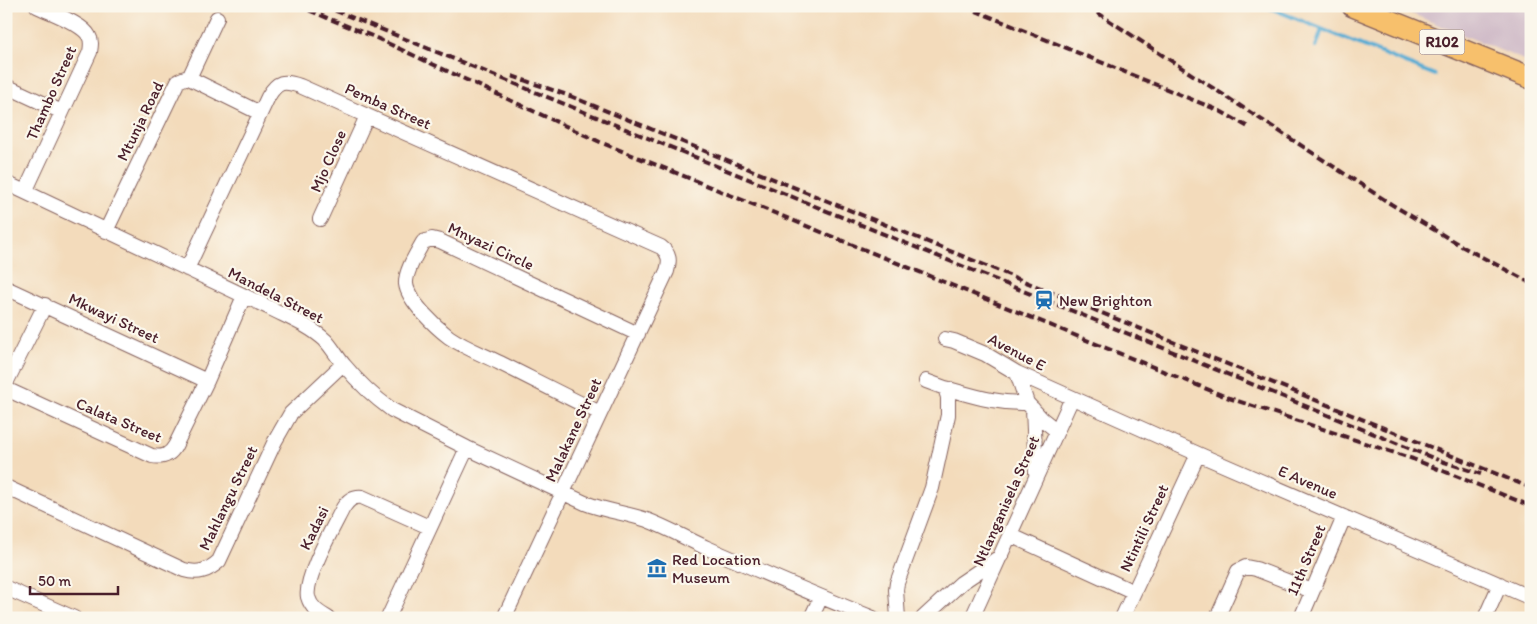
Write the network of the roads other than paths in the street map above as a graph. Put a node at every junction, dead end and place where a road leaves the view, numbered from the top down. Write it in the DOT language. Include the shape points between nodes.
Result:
graph roads {
  1 [pos="37,6"];
  2 [pos="1353,6"];
  3 [pos="1384,12"];
  4 [pos="217,18"];
  5 [pos="189,78"];
  6 [pos="1531,78"];
  7 [pos="6,86"];
  8 [pos="62,112"];
  9 [pos="260,113"];
  10 [pos="367,116"];
  11 [pos="6,184"];
  12 [pos="25,192"];
  13 [pos="320,219"];
  14 [pos="106,231"];
  15 [pos="669,256"];
  16 [pos="187,269"];
  17 [pos="6,288"];
  18 [pos="244,296"];
  19 [pos="45,305"];
  20 [pos="638,334"];
  21 [pos="946,339"];
  22 [pos="343,364"];
  23 [pos="1016,373"];
  24 [pos="207,381"];
  25 [pos="926,381"];
  26 [pos="6,382"];
  27 [pos="945,388"];
  28 [pos="6,389"];
  29 [pos="1072,398"];
  30 [pos="1030,406"];
  31 [pos="600,413"];
  32 [pos="1057,431"];
  33 [pos="467,448"];
  34 [pos="1198,454"];
  35 [pos="1036,474"];
  36 [pos="6,487"];
  37 [pos="563,492"];
  38 [pos="1344,517"];
  39 [pos="429,527"];
  40 [pos="1010,535"];
  41 [pos="1000,556"];
  42 [pos="1500,584"];
  43 [pos="6,588"];
  44 [pos="1312,591"];
  45 [pos="1134,592"];
  46 [pos="821,597"];
  47 [pos="1531,598"];
  48 [pos="74,618"];
  49 [pos="328,618"];
  50 [pos="388,618"];
  51 [pos="504,618"];
  52 [pos="811,618"];
  53 [pos="873,618"];
  54 [pos="898,618"];
  55 [pos="923,618"];
  56 [pos="972,618"];
  57 [pos="1122,618"];
  58 [pos="1217,618"];
  59 [pos="1301,618"];
  60 [pos="1485,618"];
  1 -- 8 [label="street, Thambo Street" via="84,30 90,38 90,52"];
  2 -- 3 [label="main road, R102"];
  3 -- 6 [label="main road, R102"];
  4 -- 5 [label="street"];
  5 -- 9 [label="street, Mtunja Road"];
  5 -- 14 [label="street, Mtunja Road" via="178,81"];
  7 -- 8 [label="street"];
  8 -- 12 [label="street, Thambo Street"];
  9 -- 10 [label="street, Pemba Street" via="273,88 291,82"];
  9 -- 16 [label="street, Pemba Street"];
  10 -- 13 [label="street, Mjo Close"];
  10 -- 15 [label="street, Pemba Street" via="661,247"];
  11 -- 12 [label="street, Mandela Street"];
  12 -- 14 [label="street, Mandela Street"];
  14 -- 16 [label="street, Mandela Street"];
  15 -- 20 [label="street, Malakane Street" via="667,272"];
  16 -- 18 [label="street, Mandela Street"];
  17 -- 19 [label="street, Mkwayi Street"];
  18 -- 22 [label="street, Mandela Street" via="315,332"];
  18 -- 24 [label="street, Calata Street"];
  19 -- 24 [label="street, Mkwayi Street"];
  19 -- 26 [label="street"];
  20 -- 31 [label="street, Malakane Street"];
  20 -- 31 [label="street, Mnyazi Circle" via="440,241 423,242 413,259 407,289 417,305 443,332"];
  21 -- 23 [label="street, Avenue E" via="985,354"];
  22 -- 33 [label="street, Mandela Street" via="370,393 392,410"];
  22 -- 36 [label="street, Mahlangu Street" via="291,413 219,561 206,571 192,573 184,570"];
  23 -- 29 [label="street, Avenue E"];
  23 -- 30 [label="street"];
  24 -- 28 [label="street, Calata Street" via="175,446 171,452 159,457"];
  25 -- 27 [label="street"];
  27 -- 30 [label="street" via="990,401"];
  27 -- 54 [label="street" via="948,415 932,488 897,583"];
  29 -- 32 [label="street, Ntlanganisela Street"];
  29 -- 34 [label="street, E Avenue"];
  30 -- 32 [label="street"];
  30 -- 35 [label="street"];
  31 -- 37 [label="street, Malakane Street"];
  32 -- 35 [label="street, Ntlanganisela Street"];
  33 -- 37 [label="street, Mandela Street"];
  33 -- 39 [label="street"];
  34 -- 38 [label="street, E Avenue"];
  34 -- 45 [label="street, Ntintili Street"];
  35 -- 40 [label="street, Ntlanganisela Street"];
  37 -- 46 [label="street, Mandela Street" via="596,508 649,521"];
  37 -- 51 [label="street, Malakane Street"];
  38 -- 42 [label="street, E Avenue"];
  38 -- 44 [label="street, 11th Street"];
  39 -- 49 [label="street, Kadasi" via="362,497 349,500 308,582 308,596 313,608"];
  39 -- 50 [label="street"];
  40 -- 41 [label="street, Ntlanganisela Street"];
  40 -- 45 [label="street"];
  41 -- 55 [label="street" via="961,583"];
  41 -- 56 [label="street, Ntlanganisela Street"];
  42 -- 47 [label="street, E Avenue"];
  42 -- 60 [label="street"];
  43 -- 48 [label="street"];
  44 -- 58 [label="street" via="1246,567 1238,572"];
  44 -- 59 [label="street, 11th Street"];
  45 -- 57 [label="street, Ntintili Street"];
  46 -- 52 [label="street"];
  46 -- 53 [label="street, Mandela Street"];
}
